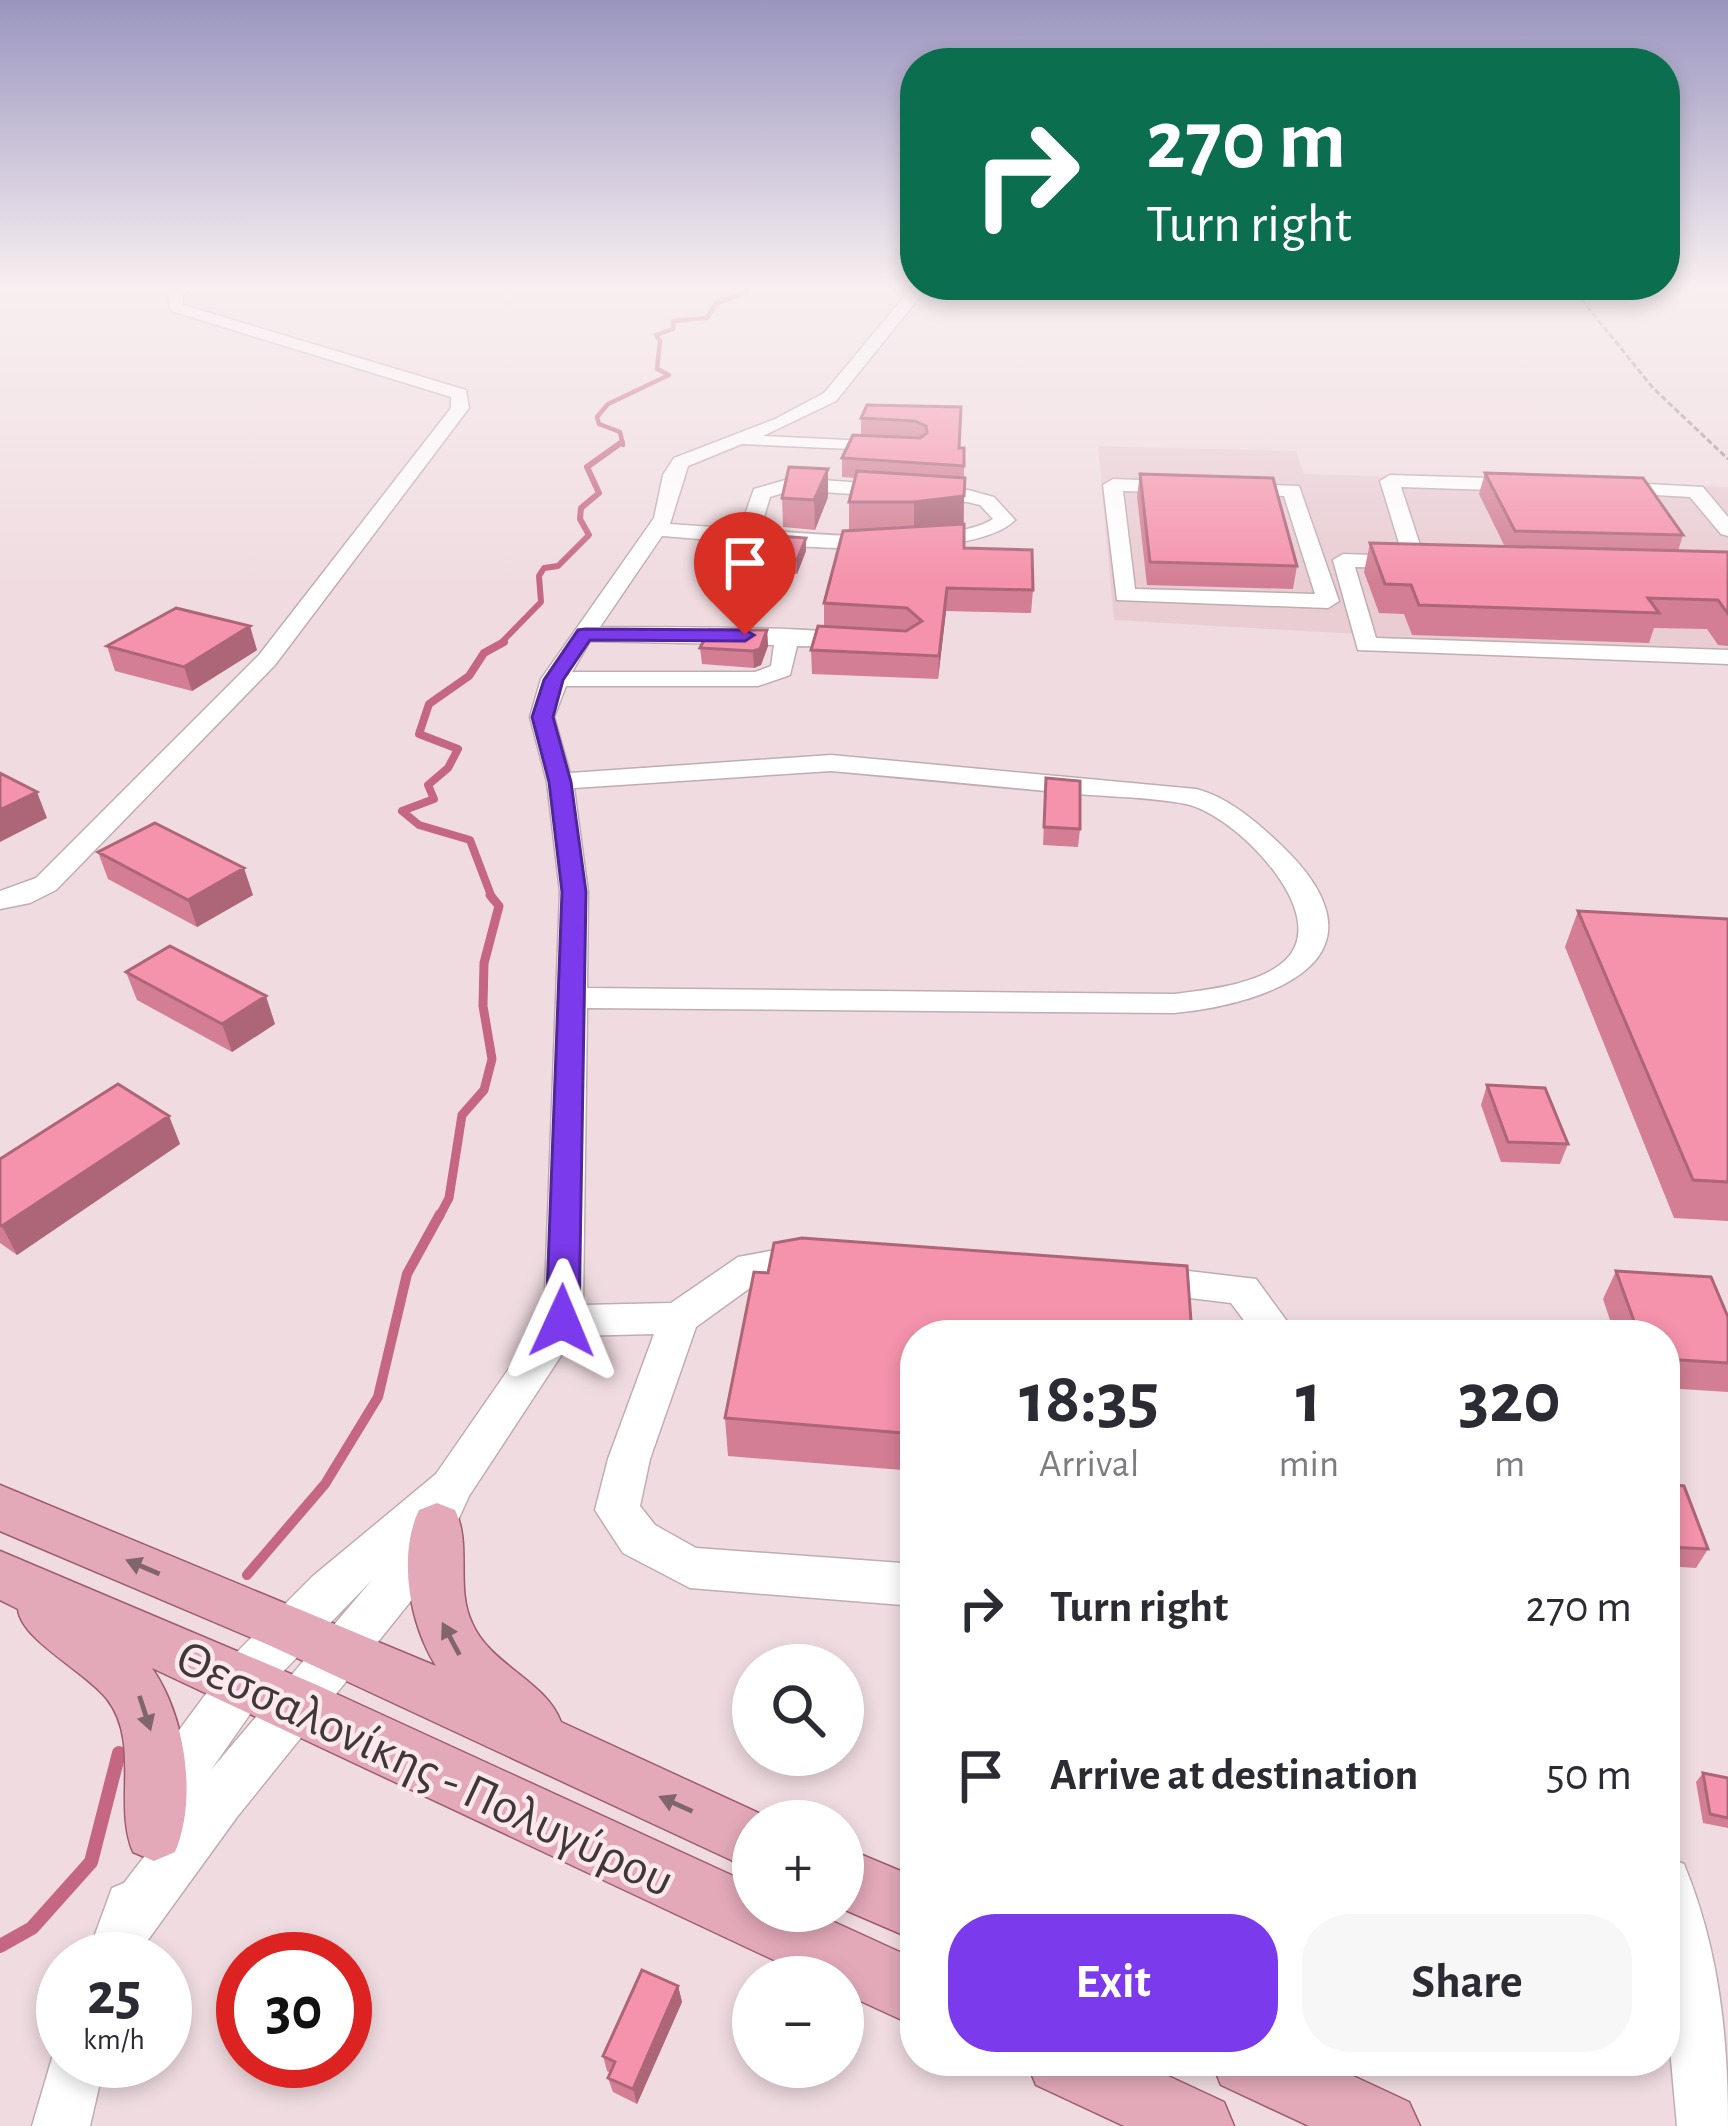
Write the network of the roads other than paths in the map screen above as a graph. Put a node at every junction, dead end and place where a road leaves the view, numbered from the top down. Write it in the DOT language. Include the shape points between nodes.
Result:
graph roads {
  1 [pos="428,384"];
  2 [pos="841,384"];
  3 [pos="729,440"];
  4 [pos="914,448"];
  5 [pos="1555,486"];
  6 [pos="1578,487"];
  7 [pos="656,529"];
  8 [pos="1728,530"];
  9 [pos="748,536"];
  10 [pos="1313,557"];
  11 [pos="1457,560"];
  12 [pos="585,634"];
  13 [pos="787,635"];
  14 [pos="882,642"];
  15 [pos="1728,657"];
  16 [pos="554,680"];
  17 [pos="560,782"];
  18 [pos="0,901"];
  19 [pos="571,998"];
  20 [pos="849,1259"];
  21 [pos="1103,1277"];
  22 [pos="680,1318"];
  23 [pos="1266,1320"];
  24 [pos="562,1321"];
  25 [pos="444,1506"];
  26 [pos="0,1508"];
  27 [pos="0,1578"];
  28 [pos="900,1584"];
  29 [pos="315,1640"];
  30 [pos="272,1693"];
  31 [pos="600,1770"];
  32 [pos="732,1829"];
  33 [pos="154,1831"];
  34 [pos="864,1887"];
  35 [pos="900,1903"];
  36 [pos="1680,1916"];
  37 [pos="123,1932"];
  38 [pos="127,1932"];
  39 [pos="900,1986"];
  40 [pos="1092,2076"];
  41 [pos="1277,2076"];
  42 [pos="70,2088"];
  43 [pos="61,2126"];
  44 [pos="1200,2126"];
  45 [pos="1385,2126"];
  46 [pos="1706,2126"];
  1 -- 18 [label="street" via="460,394 460,409 267,660 46,884"];
  2 -- 3 [label="street" via="781,423"];
  3 -- 4 [label="street"];
  3 -- 7 [label="street" via="681,462"];
  5 -- 11 [label="street" via="1390,481 1412,554"];
  6 -- 8 [label="street" via="1696,491"];
  7 -- 9 [label="street"];
  7 -- 12 [label="street"];
  9 -- 9 [label="street" via="761,493 792,484 968,496 987,501 1005,520 996,531 951,538"];
  10 -- 10 [label="street" via="1292,490 1113,484 1124,595 1328,601"];
  10 -- 11 [label="street"];
  11 -- 15 [label="street" via="1343,560 1366,644"];
  12 -- 13 [label="street"];
  12 -- 16 [label="street"];
  13 -- 14 [label="street"];
  13 -- 16 [label="street" via="782,670 758,679"];
  16 -- 17 [label="street" via="542,717"];
  17 -- 19 [label="street" via="574,892"];
  17 -- 19 [label="street" via="831,763 1196,797 1232,812 1285,864 1311,908 1313,932 1291,975 1254,991 1191,999"];
  19 -- 24 [label="street"];
  20 -- 22 [label="street" via="751,1267"];
  21 -- 23 [label="street" via="1242,1289"];
  22 -- 24 [label="street"];
  22 -- 28 [label="street" via="617,1510 639,1539 690,1568"];
  24 -- 25 [label="street"];
  25 -- 29 [label="street" via="419,1557"];
  31 -- 25 [label="main road, one-way" via="484,1686 455,1651 433,1580"];
  29 -- 26 [label="main road, Θεσσαλονίκης - Πολυγύρου, one-way"];
  27 -- 30 [label="main road, Θεσσαλονίκης - Πολυγύρου"];
  27 -- 33 [label="main road, one-way" via="117,1663 139,1692 152,1728"];
  29 -- 30 [label="street"];
  29 -- 31 [label="main road, Θεσσαλονίκης - Πολυγύρου"];
  30 -- 33 [label="street" via="179,1775"];
  30 -- 38 [label="street"];
  30 -- 39 [label="main road, Θεσσαλονίκης - Πολυγύρου"];
  32 -- 31 [label="main road, Θεσσαλονίκης - Πολυγύρου, one-way"];
  33 -- 37 [label="street"];
  34 -- 35 [label="main road"];
  36 -- 46 [label="street" via="1693,1971"];
  40 -- 44 [label="main road"];
  41 -- 45 [label="main road"];
  42 -- 43 [label="street"];
}
